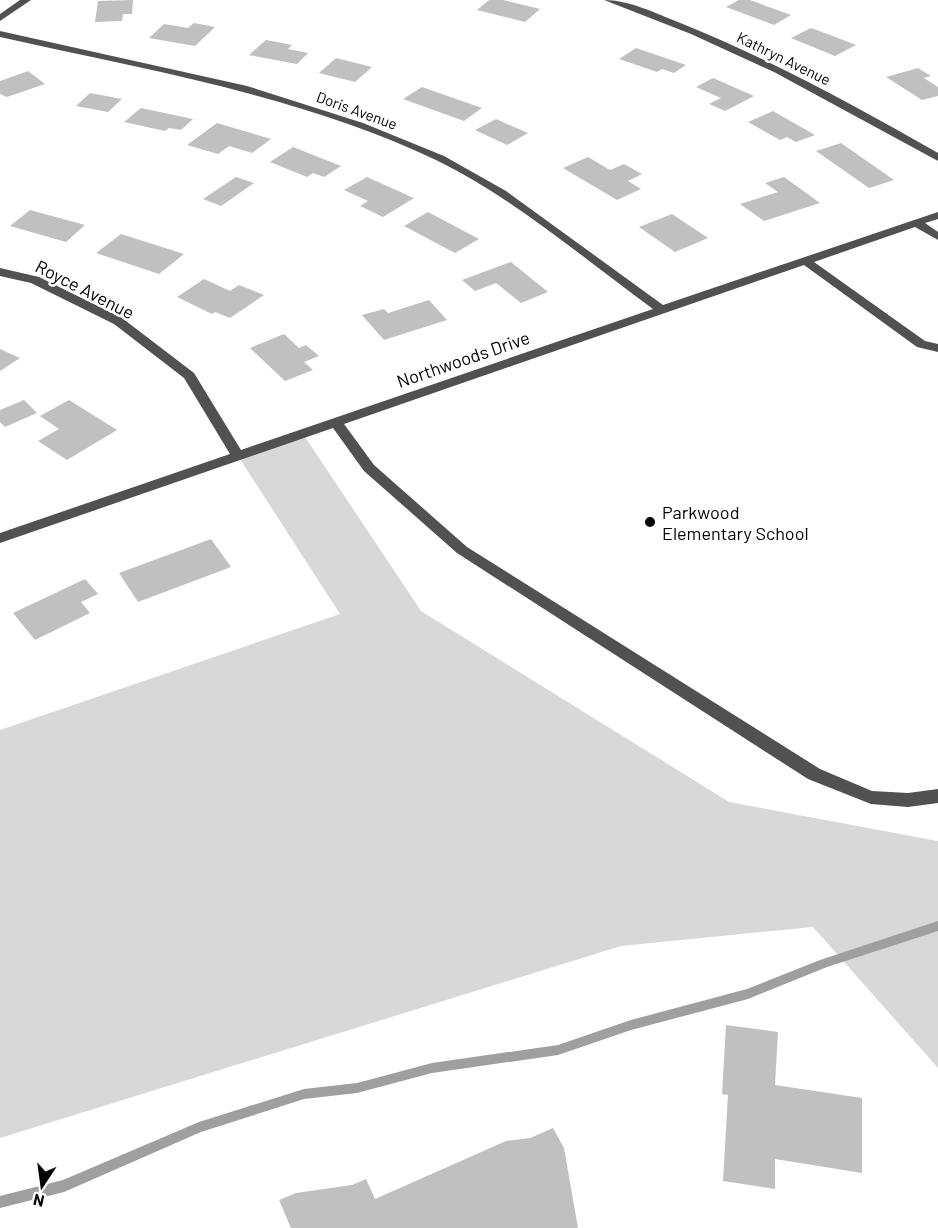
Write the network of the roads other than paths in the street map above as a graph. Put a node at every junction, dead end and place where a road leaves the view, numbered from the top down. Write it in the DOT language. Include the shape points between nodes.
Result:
graph roads {
  1 [pos="26,0"];
  2 [pos="609,0"];
  3 [pos="0,18"];
  4 [pos="0,34"];
  5 [pos="938,158"];
  6 [pos="938,215"];
  7 [pos="917,222"];
  8 [pos="938,237"];
  9 [pos="806,261"];
  10 [pos="0,272"];
  11 [pos="662,310"];
  12 [pos="938,348"];
  13 [pos="336,422"];
  14 [pos="238,456"];
  15 [pos="0,538"];
  16 [pos="938,796"];
  1 -- 3 [label="street"];
  2 -- 5 [label="street, Kathryn Avenue" via="757,61 856,110"];
  4 -- 11 [label="street, Doris Avenue" via="243,88 359,125 440,158 502,193"];
  6 -- 7 [label="street, Northwoods Drive"];
  7 -- 8 [label="street"];
  7 -- 9 [label="street, Northwoods Drive"];
  9 -- 11 [label="street, Northwoods Drive"];
  9 -- 12 [label="street" via="921,344"];
  10 -- 14 [label="street, Royce Avenue" via="35,280 118,321 189,375"];
  11 -- 13 [label="street, Northwoods Drive"];
  13 -- 14 [label="street, Northwoods Drive"];
  13 -- 16 [label="street" via="369,468 462,550 814,774 871,797 908,801"];
  14 -- 15 [label="street, Northwoods Drive"];
}
